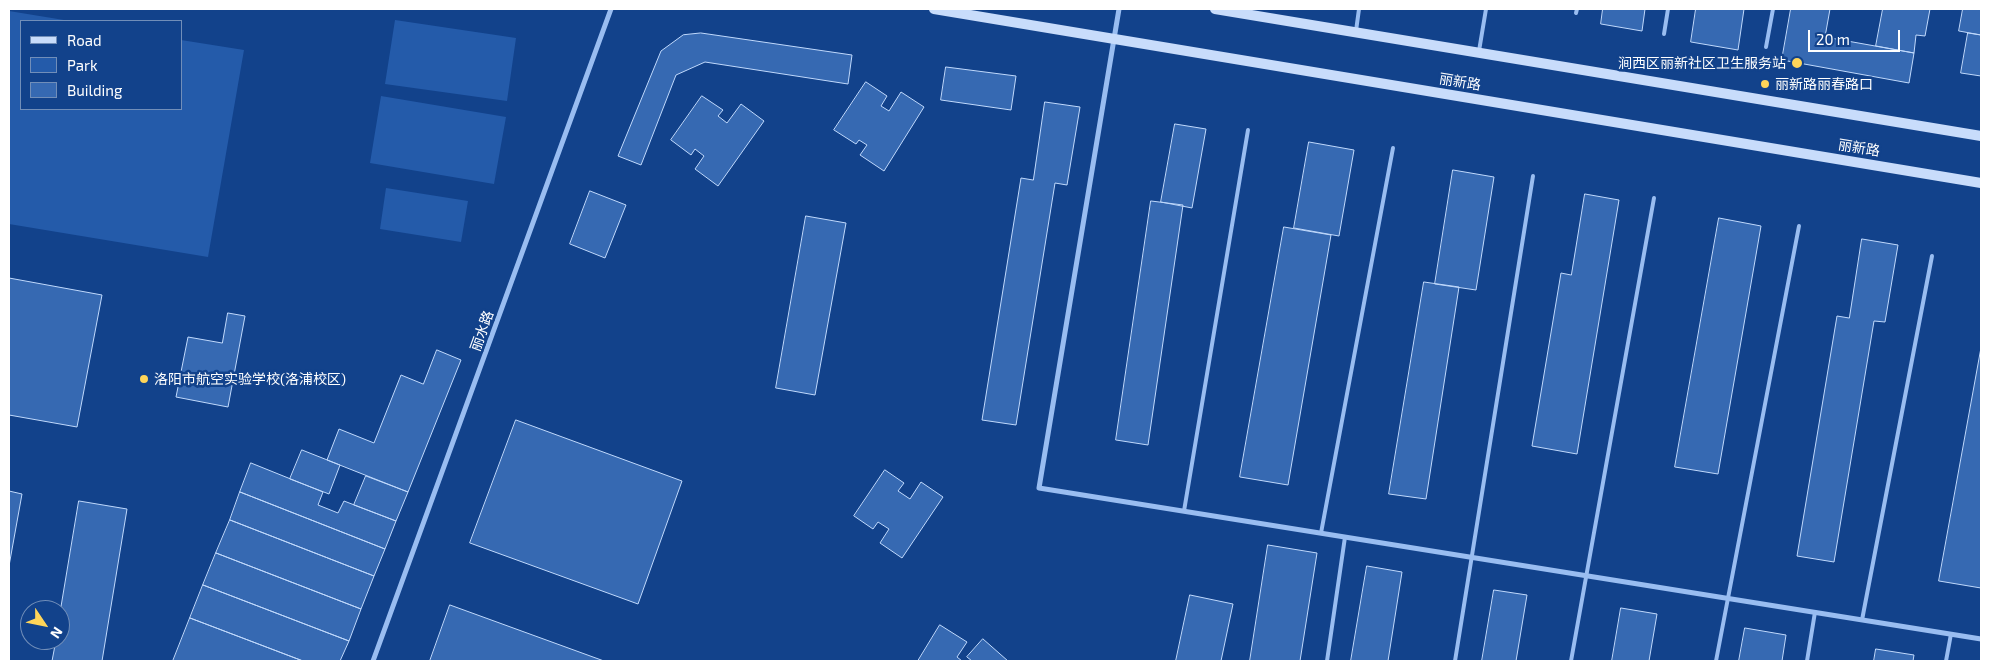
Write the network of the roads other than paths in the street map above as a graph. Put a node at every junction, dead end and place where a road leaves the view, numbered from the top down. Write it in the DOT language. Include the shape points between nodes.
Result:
graph roads {
  1 [pos="611,9"];
  2 [pos="934,9"];
  3 [pos="1119,9"];
  4 [pos="1222,9"];
  5 [pos="1359,9"];
  6 [pos="1486,9"];
  7 [pos="1668,9"];
  8 [pos="1774,9"];
  9 [pos="1356,32"];
  10 [pos="1664,34"];
  11 [pos="1114,39"];
  12 [pos="1766,47"];
  13 [pos="1479,52"];
  14 [pos="1248,130"];
  15 [pos="1981,136"];
  16 [pos="1393,148"];
  17 [pos="1533,176"];
  18 [pos="1981,183"];
  19 [pos="1654,198"];
  20 [pos="1798,226"];
  21 [pos="1932,256"];
  22 [pos="1184,511"];
  23 [pos="1321,533"];
  24 [pos="1345,537"];
  25 [pos="1471,557"];
  26 [pos="1586,575"];
  27 [pos="1728,598"];
  28 [pos="1816,612"];
  29 [pos="1862,620"];
  30 [pos="1951,634"];
  31 [pos="1981,639"];
  32 [pos="373,661"];
  33 [pos="1327,661"];
  34 [pos="1455,661"];
  35 [pos="1571,661"];
  36 [pos="1716,661"];
  37 [pos="1807,661"];
  38 [pos="1946,661"];
  1 -- 32 [label="street, 丽水路"];
  2 -- 11 [label="main road, 丽新路"];
  3 -- 11 [label="street"];
  4 -- 9 [label="main road"];
  5 -- 9 [label="lane"];
  6 -- 13 [label="lane"];
  7 -- 10 [label="lane"];
  8 -- 12 [label="lane"];
  9 -- 13 [label="main road"];
  11 -- 18 [label="main road, 丽新路"];
  11 -- 22 [label="street" via="1039,488"];
  13 -- 15 [label="main road"];
  14 -- 22 [label="lane"];
  16 -- 23 [label="lane"];
  17 -- 25 [label="lane"];
  19 -- 26 [label="lane"];
  20 -- 27 [label="lane"];
  21 -- 29 [label="lane"];
  22 -- 23 [label="street"];
  23 -- 24 [label="street"];
  24 -- 25 [label="street"];
  24 -- 33 [label="lane"];
  25 -- 26 [label="street"];
  25 -- 34 [label="lane"];
  26 -- 27 [label="street"];
  26 -- 35 [label="lane"];
  27 -- 28 [label="street"];
  27 -- 36 [label="lane"];
  28 -- 29 [label="street"];
  28 -- 37 [label="lane"];
  29 -- 30 [label="street"];
  30 -- 31 [label="street"];
  30 -- 38 [label="lane"];
}
